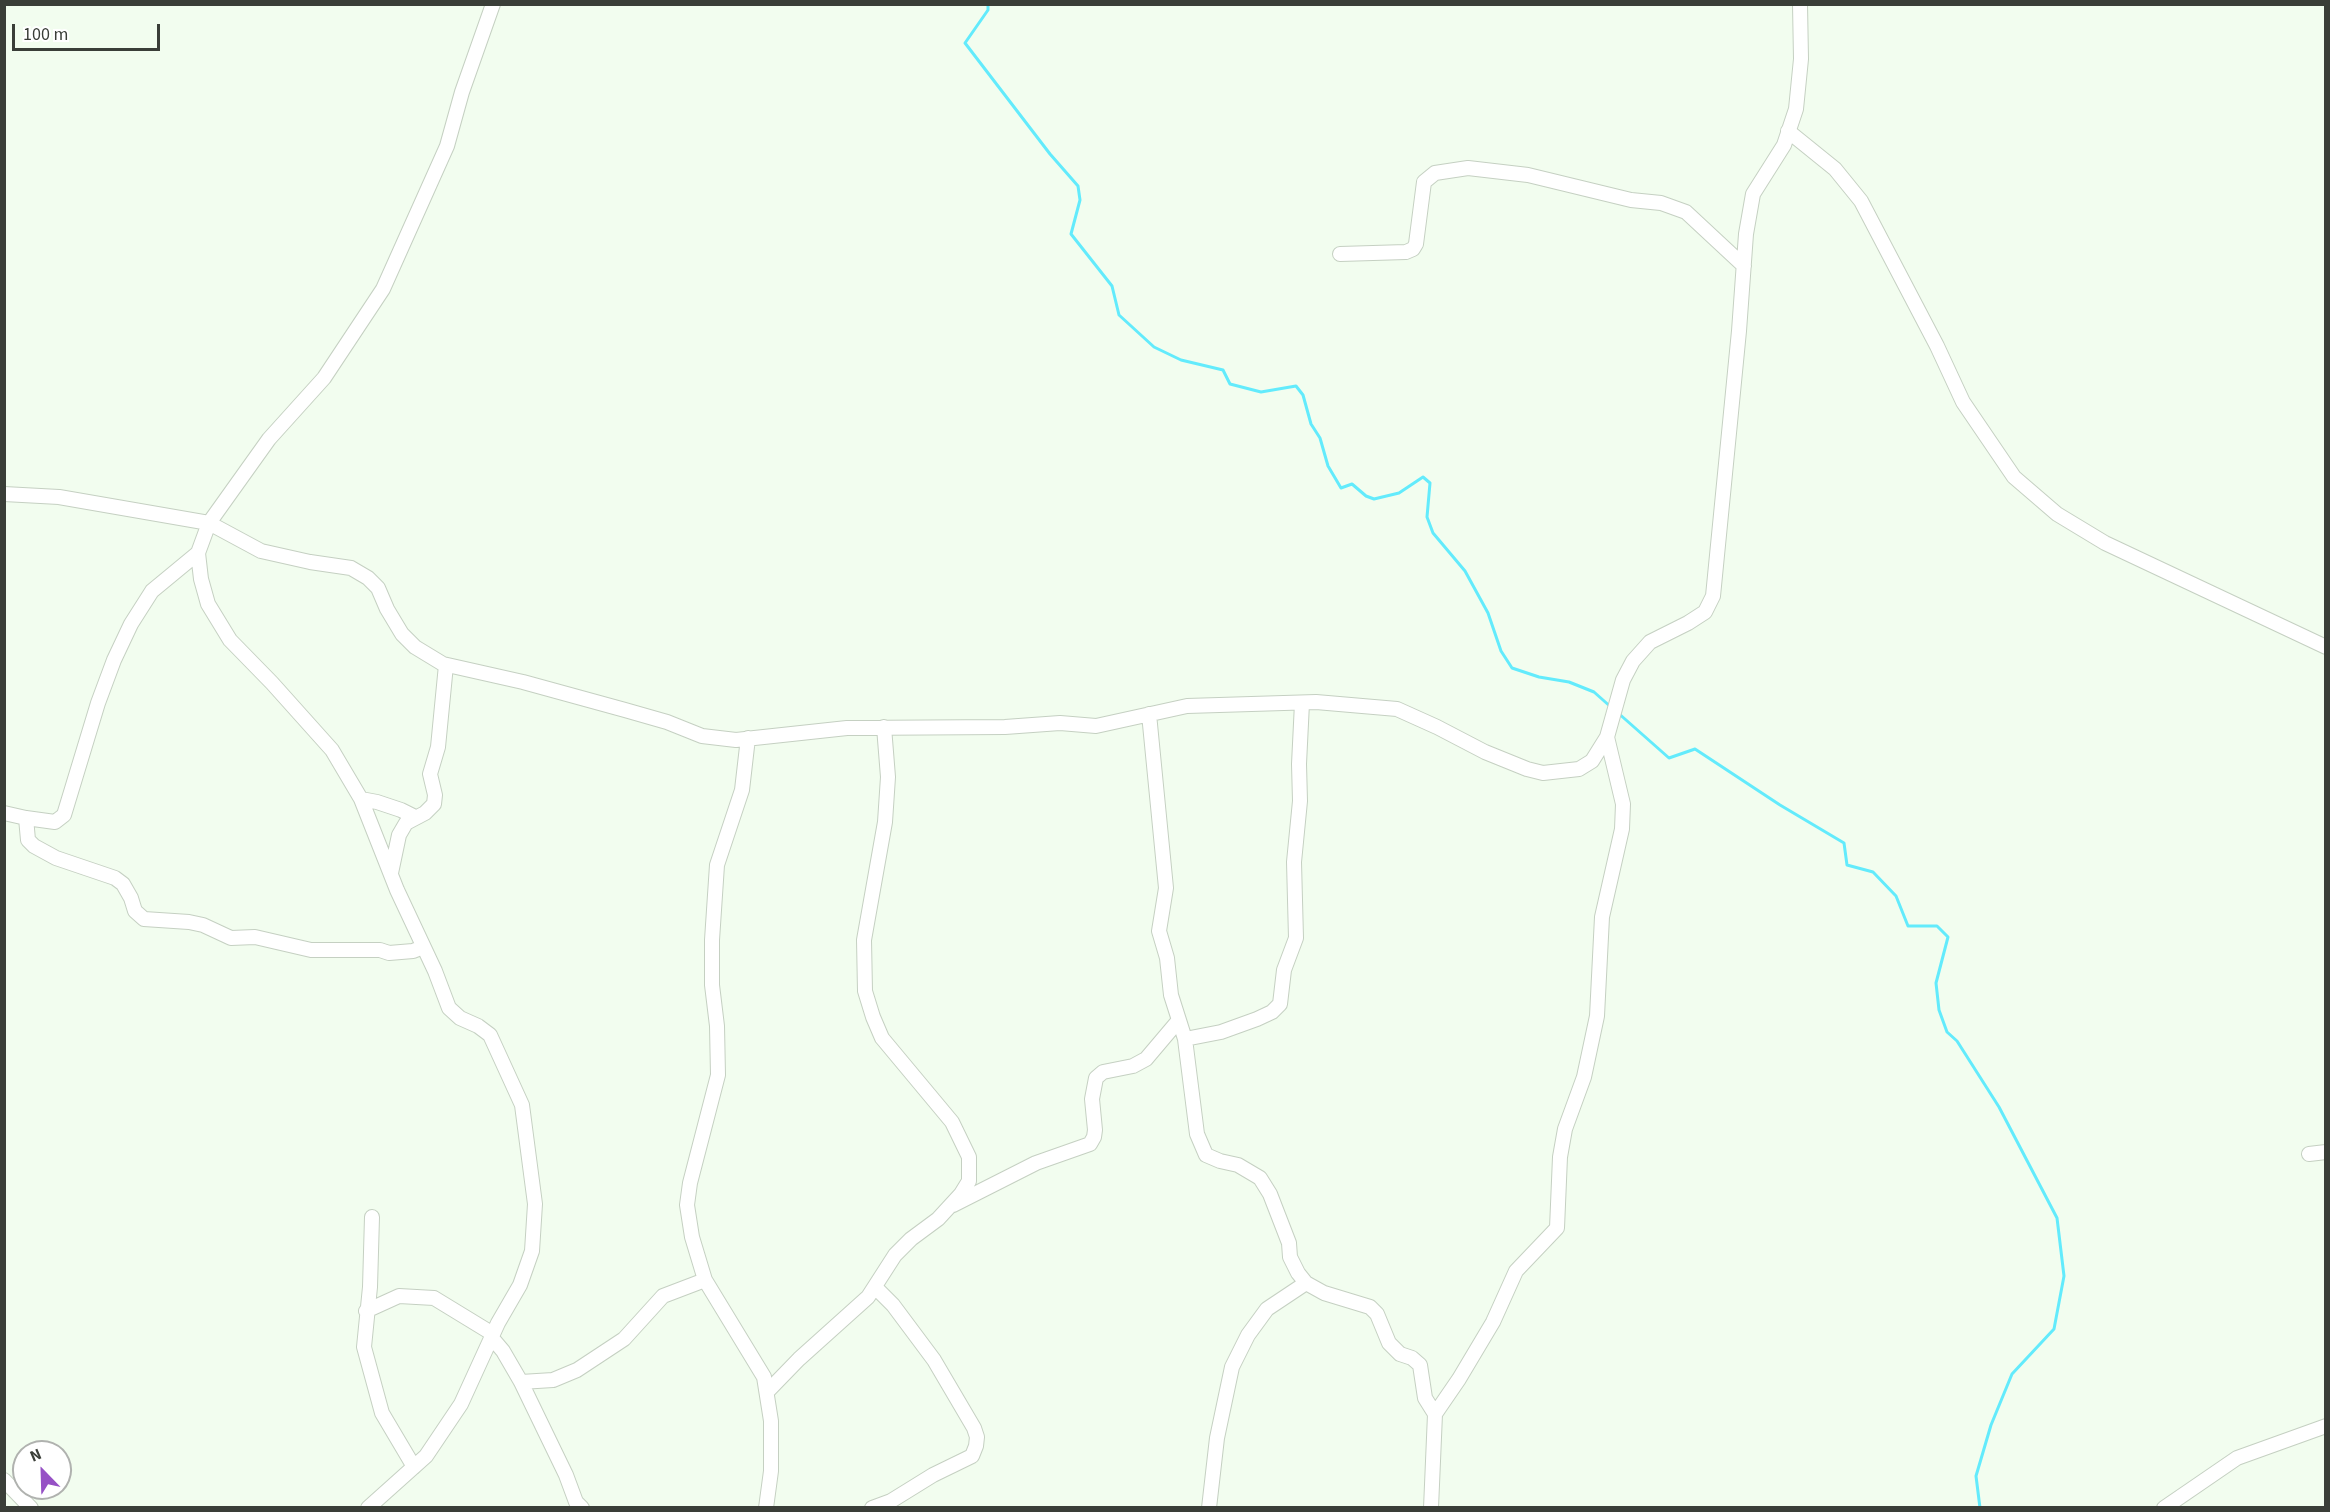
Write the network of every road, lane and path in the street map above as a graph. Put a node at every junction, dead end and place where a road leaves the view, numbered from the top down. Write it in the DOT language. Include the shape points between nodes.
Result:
graph roads {
  1 [pos="493,4"];
  2 [pos="1800,5"];
  3 [pos="1788,131"];
  4 [pos="1340,254"];
  5 [pos="1744,266"];
  6 [pos="4,494"];
  7 [pos="209,523"];
  8 [pos="198,553"];
  9 [pos="2325,647"];
  10 [pos="446,665"];
  11 [pos="1302,703"];
  12 [pos="1149,714"];
  13 [pos="884,727"];
  14 [pos="748,738"];
  15 [pos="1607,738"];
  16 [pos="361,799"];
  17 [pos="4,813"];
  18 [pos="415,817"];
  19 [pos="26,818"];
  20 [pos="391,874"];
  21 [pos="423,947"];
  22 [pos="1179,1020"];
  23 [pos="1185,1039"];
  24 [pos="2325,1152"];
  25 [pos="2309,1154"];
  26 [pos="949,1208"];
  27 [pos="372,1217"];
  28 [pos="705,1280"];
  29 [pos="1306,1283"];
  30 [pos="876,1288"];
  31 [pos="366,1311"];
  32 [pos="492,1336"];
  33 [pos="521,1382"];
  34 [pos="767,1392"];
  35 [pos="1435,1414"];
  36 [pos="2325,1426"];
  37 [pos="414,1467"];
  38 [pos="4,1480"];
  39 [pos="31,1508"];
  40 [pos="368,1508"];
  41 [pos="582,1508"];
  42 [pos="766,1508"];
  43 [pos="872,1508"];
  44 [pos="1209,1508"];
  45 [pos="1431,1508"];
  46 [pos="2164,1508"];
  1 -- 7 [label="street" via="447,146 382,289 324,378 269,439"];
  2 -- 3 [label="street" via="1801,60 1796,109"];
  3 -- 5 [label="street" via="1784,145 1753,194"];
  3 -- 9 [label="street" via="1835,169 1861,201 1963,402 2014,477 2057,514 2105,543"];
  4 -- 5 [label="street" via="1413,249 1424,182 1435,173 1468,168 1527,175 1631,200 1661,203 1686,212"];
  5 -- 15 [label="street" via="1713,596 1705,612 1650,642 1633,661 1623,681"];
  6 -- 7 [label="street" via="59,497"];
  7 -- 8 [label="street"];
  7 -- 10 [label="street" via="261,551 351,568 378,588 402,634"];
  8 -- 16 [label="street" via="208,604 230,640 332,750"];
  8 -- 19 [label="street" via="152,591 130,624 98,703 64,815 55,822"];
  10 -- 14 [label="street" via="625,710 702,736"];
  10 -- 18 [label="street" via="438,747 430,774 434,804"];
  11 -- 12 [label="street" via="1187,706"];
  11 -- 15 [label="street" via="1397,709 1485,752 1543,773 1579,769 1593,760"];
  11 -- 23 [label="street" via="1294,862 1296,938 1284,970 1280,1004 1257,1019"];
  12 -- 13 [label="street" via="1096,726 1060,723"];
  12 -- 22 [label="street" via="1166,888 1159,931"];
  13 -- 14 [label="street"];
  13 -- 26 [label="street" via="888,777 885,822 864,939 865,991 882,1038 952,1122 969,1157 969,1181"];
  14 -- 28 [label="street" via="742,790 717,866 711,940 718,1075 687,1205"];
  15 -- 35 [label="street" via="1623,804 1622,829 1602,917 1597,1016 1560,1157 1557,1228 1516,1271 1493,1322"];
  16 -- 18 [label="street"];
  16 -- 20 [label="street"];
  17 -- 19 [label="street"];
  18 -- 20 [label="street" via="399,835"];
  19 -- 21 [label="street" via="28,840 34,846 115,878 123,884 135,911 144,919 189,922 231,938 255,937 311,950 396,952"];
  20 -- 21 [label="street"];
  21 -- 32 [label="street" via="449,1008 490,1035 522,1105 535,1204 532,1251 520,1285"];
  22 -- 23 [label="street"];
  22 -- 26 [label="street" via="1146,1059 1103,1072 1096,1078 1092,1099 1095,1130 1089,1144 1036,1163"];
  23 -- 29 [label="street" via="1197,1134 1206,1155 1238,1165 1260,1178 1289,1243 1290,1257"];
  24 -- 25 [label="street"];
  26 -- 30 [label="street" via="895,1255"];
  27 -- 31 [label="street"];
  28 -- 33 [label="street" via="663,1296 624,1339 577,1371 553,1380"];
  28 -- 34 [label="street" via="764,1377"];
  29 -- 35 [label="street" via="1324,1293 1370,1307 1377,1314 1389,1343 1420,1365 1425,1398"];
  29 -- 44 [label="street" via="1267,1309 1232,1367 1217,1438"];
  30 -- 34 [label="street"];
  30 -- 43 [label="street" via="934,1360 977,1437 972,1456"];
  31 -- 32 [label="street" via="399,1296 434,1298"];
  31 -- 37 [label="street" via="364,1347 382,1413"];
  32 -- 33 [label="street"];
  32 -- 37 [label="street" via="461,1404 426,1456"];
  33 -- 41 [label="street"];
  34 -- 42 [label="street" via="771,1471"];
  35 -- 45 [label="street"];
  36 -- 46 [label="street" via="2237,1458"];
  37 -- 40 [label="street"];
  38 -- 39 [label="street"];
}
